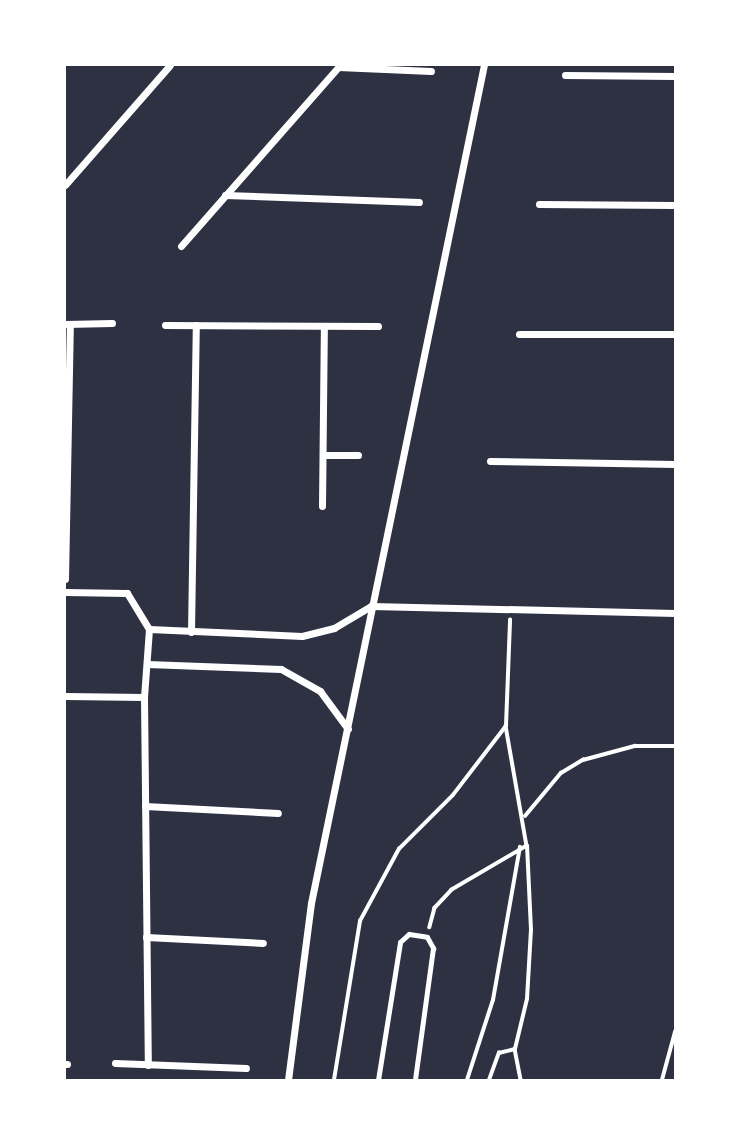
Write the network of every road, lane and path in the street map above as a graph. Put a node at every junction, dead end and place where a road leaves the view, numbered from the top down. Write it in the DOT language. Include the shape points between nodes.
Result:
graph roads {
  1 [pos="170,65"];
  2 [pos="484,65"];
  3 [pos="339,66"];
  4 [pos="431,71"];
  5 [pos="565,75"];
  6 [pos="675,76"];
  7 [pos="65,186"];
  8 [pos="225,195"];
  9 [pos="419,202"];
  10 [pos="539,204"];
  11 [pos="675,205"];
  12 [pos="181,246"];
  13 [pos="112,323"];
  14 [pos="67,324"];
  15 [pos="196,325"];
  16 [pos="165,326"];
  17 [pos="324,326"];
  18 [pos="378,326"];
  19 [pos="519,334"];
  20 [pos="675,334"];
  21 [pos="358,455"];
  22 [pos="323,456"];
  23 [pos="490,461"];
  24 [pos="675,464"];
  25 [pos="322,506"];
  26 [pos="65,579"];
  27 [pos="65,592"];
  28 [pos="371,606"];
  29 [pos="510,609"];
  30 [pos="675,613"];
  31 [pos="149,629"];
  32 [pos="191,632"];
  33 [pos="148,664"];
  34 [pos="65,696"];
  35 [pos="144,697"];
  36 [pos="506,726"];
  37 [pos="348,729"];
  38 [pos="675,746"];
  39 [pos="145,806"];
  40 [pos="278,813"];
  41 [pos="525,816"];
  42 [pos="527,846"];
  43 [pos="520,847"];
  44 [pos="146,937"];
  45 [pos="427,937"];
  46 [pos="263,943"];
  47 [pos="675,1032"];
  48 [pos="514,1049"];
  49 [pos="115,1063"];
  50 [pos="148,1065"];
  51 [pos="246,1068"];
  52 [pos="288,1080"];
  53 [pos="334,1080"];
  54 [pos="379,1080"];
  55 [pos="415,1080"];
  56 [pos="467,1080"];
  57 [pos="489,1080"];
  58 [pos="521,1080"];
  59 [pos="662,1080"];
  1 -- 7 [label="street"];
  2 -- 28 [label="street"];
  3 -- 4 [label="street"];
  3 -- 8 [label="street"];
  5 -- 6 [label="street"];
  8 -- 9 [label="street"];
  8 -- 12 [label="street"];
  10 -- 11 [label="street"];
  13 -- 14 [label="street"];
  14 -- 26 [label="street"];
  15 -- 16 [label="street"];
  15 -- 17 [label="street"];
  15 -- 32 [label="street"];
  17 -- 18 [label="street"];
  17 -- 22 [label="street"];
  19 -- 20 [label="street"];
  21 -- 22 [label="street"];
  22 -- 25 [label="street"];
  23 -- 24 [label="street"];
  27 -- 31 [label="street" via="127,593"];
  28 -- 29 [label="street"];
  28 -- 32 [label="street" via="310,635"];
  28 -- 37 [label="street"];
  29 -- 30 [label="street"];
  29 -- 36 [label="path"];
  31 -- 32 [label="street"];
  31 -- 33 [label="street"];
  33 -- 35 [label="street"];
  33 -- 37 [label="street" via="282,669 307,679"];
  34 -- 35 [label="street"];
  35 -- 39 [label="street"];
  36 -- 41 [label="path"];
  36 -- 53 [label="path" via="453,795 399,849 360,921"];
  37 -- 52 [label="street" via="311,903"];
  38 -- 41 [label="path" via="635,746 583,760 561,773"];
  39 -- 40 [label="street"];
  39 -- 44 [label="street"];
  41 -- 42 [label="path"];
  42 -- 43 [label="path"];
  42 -- 48 [label="path" via="528,972"];
  43 -- 45 [label="path" via="452,890 435,908"];
  43 -- 56 [label="path" via="493,1000"];
  44 -- 46 [label="street"];
  44 -- 50 [label="street"];
  45 -- 54 [label="lane" via="409,933 400,942"];
  45 -- 55 [label="lane" via="433,948"];
  47 -- 59 [label="path"];
  48 -- 57 [label="path" via="499,1053"];
  48 -- 58 [label="path"];
  49 -- 50 [label="street"];
  50 -- 51 [label="street"];
}
